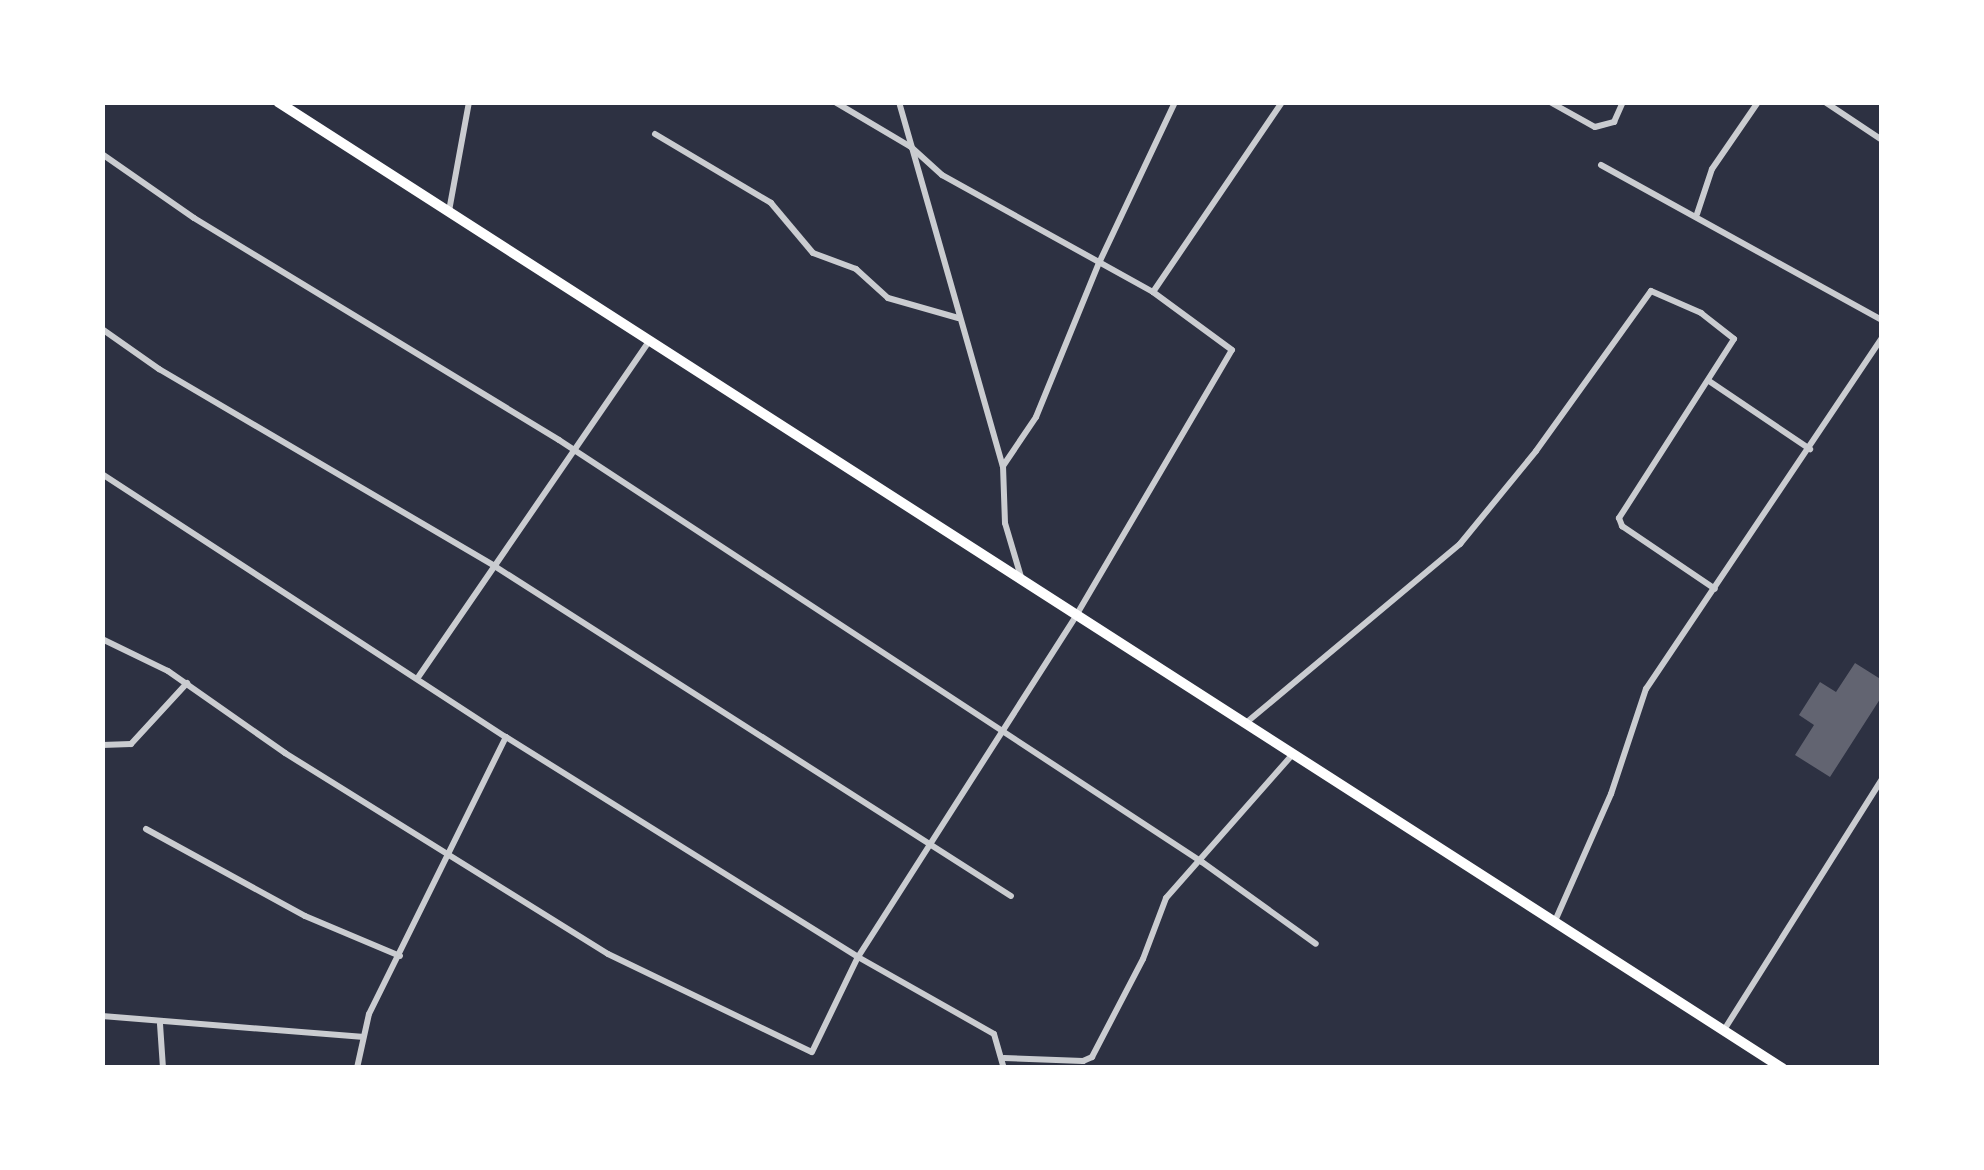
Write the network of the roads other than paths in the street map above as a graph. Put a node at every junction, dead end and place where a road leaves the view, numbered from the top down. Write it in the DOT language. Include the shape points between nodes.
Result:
graph roads {
  1 [pos="278,102"];
  2 [pos="469,102"];
  3 [pos="835,102"];
  4 [pos="899,102"];
  5 [pos="1175,102"];
  6 [pos="1282,102"];
  7 [pos="1550,102"];
  8 [pos="1623,102"];
  9 [pos="1758,102"];
  10 [pos="1826,102"];
  11 [pos="655,134"];
  12 [pos="1882,140"];
  13 [pos="911,147"];
  14 [pos="102,154"];
  15 [pos="1601,165"];
  16 [pos="449,212"];
  17 [pos="1696,214"];
  18 [pos="1099,263"];
  19 [pos="1154,292"];
  20 [pos="961,319"];
  21 [pos="1882,320"];
  22 [pos="102,328"];
  23 [pos="1882,338"];
  24 [pos="650,340"];
  25 [pos="1709,381"];
  26 [pos="572,449"];
  27 [pos="1810,449"];
  28 [pos="1003,466"];
  29 [pos="102,474"];
  30 [pos="496,567"];
  31 [pos="1021,577"];
  32 [pos="1715,589"];
  33 [pos="1077,614"];
  34 [pos="102,639"];
  35 [pos="419,676"];
  36 [pos="187,683"];
  37 [pos="1247,722"];
  38 [pos="1001,730"];
  39 [pos="506,737"];
  40 [pos="102,745"];
  41 [pos="1294,752"];
  42 [pos="1882,779"];
  43 [pos="146,829"];
  44 [pos="927,844"];
  45 [pos="449,851"];
  46 [pos="1202,862"];
  47 [pos="1010,896"];
  48 [pos="1555,921"];
  49 [pos="1316,944"];
  50 [pos="400,956"];
  51 [pos="858,957"];
  52 [pos="102,1016"];
  53 [pos="160,1024"];
  54 [pos="1724,1030"];
  55 [pos="363,1036"];
  56 [pos="1004,1058"];
  57 [pos="163,1068"];
  58 [pos="357,1068"];
  59 [pos="1004,1068"];
  60 [pos="1782,1068"];
  1 -- 16 [label="highway"];
  2 -- 16 [label="street"];
  3 -- 13 [label="street"];
  4 -- 13 [label="street"];
  5 -- 18 [label="street"];
  6 -- 19 [label="street"];
  7 -- 8 [label="street" via="1595,127 1614,122"];
  9 -- 17 [label="street" via="1712,169"];
  10 -- 12 [label="street"];
  11 -- 20 [label="street" via="771,203 813,253 856,269 888,298"];
  13 -- 18 [label="street" via="942,176"];
  13 -- 20 [label="street"];
  14 -- 26 [label="street"];
  15 -- 17 [label="street"];
  16 -- 24 [label="highway"];
  17 -- 21 [label="street"];
  18 -- 19 [label="street"];
  18 -- 28 [label="street" via="1036,417"];
  19 -- 33 [label="street" via="1229,344 1231,357"];
  20 -- 28 [label="street"];
  22 -- 30 [label="street"];
  23 -- 27 [label="street"];
  24 -- 26 [label="street"];
  24 -- 31 [label="highway"];
  25 -- 27 [label="street"];
  25 -- 32 [label="street" via="1619,518"];
  25 -- 37 [label="street" via="1732,333 1651,291 1460,544"];
  26 -- 30 [label="street"];
  26 -- 38 [label="street"];
  27 -- 32 [label="street"];
  28 -- 31 [label="street" via="1005,523"];
  29 -- 35 [label="street"];
  30 -- 35 [label="street"];
  30 -- 44 [label="street"];
  31 -- 33 [label="highway"];
  32 -- 48 [label="street" via="1640,701 1611,794"];
  33 -- 37 [label="highway"];
  33 -- 38 [label="street"];
  34 -- 36 [label="street"];
  35 -- 39 [label="street"];
  36 -- 40 [label="street" via="131,744"];
  36 -- 45 [label="street" via="285,753"];
  37 -- 41 [label="highway"];
  38 -- 44 [label="street"];
  38 -- 46 [label="street"];
  39 -- 45 [label="street"];
  39 -- 51 [label="street"];
  41 -- 46 [label="street"];
  41 -- 48 [label="highway"];
  42 -- 54 [label="street"];
  43 -- 50 [label="street" via="305,916"];
  44 -- 47 [label="street"];
  44 -- 51 [label="street"];
  45 -- 50 [label="street"];
  45 -- 51 [label="street" via="608,953 812,1052"];
  46 -- 49 [label="street"];
  46 -- 56 [label="street" via="1166,898 1092,1057"];
  48 -- 54 [label="highway"];
  50 -- 55 [label="street"];
  51 -- 56 [label="street" via="994,1034"];
  52 -- 53 [label="street"];
  53 -- 55 [label="street"];
  53 -- 57 [label="street"];
  54 -- 60 [label="highway"];
  55 -- 58 [label="street"];
  56 -- 59 [label="street"];
}
